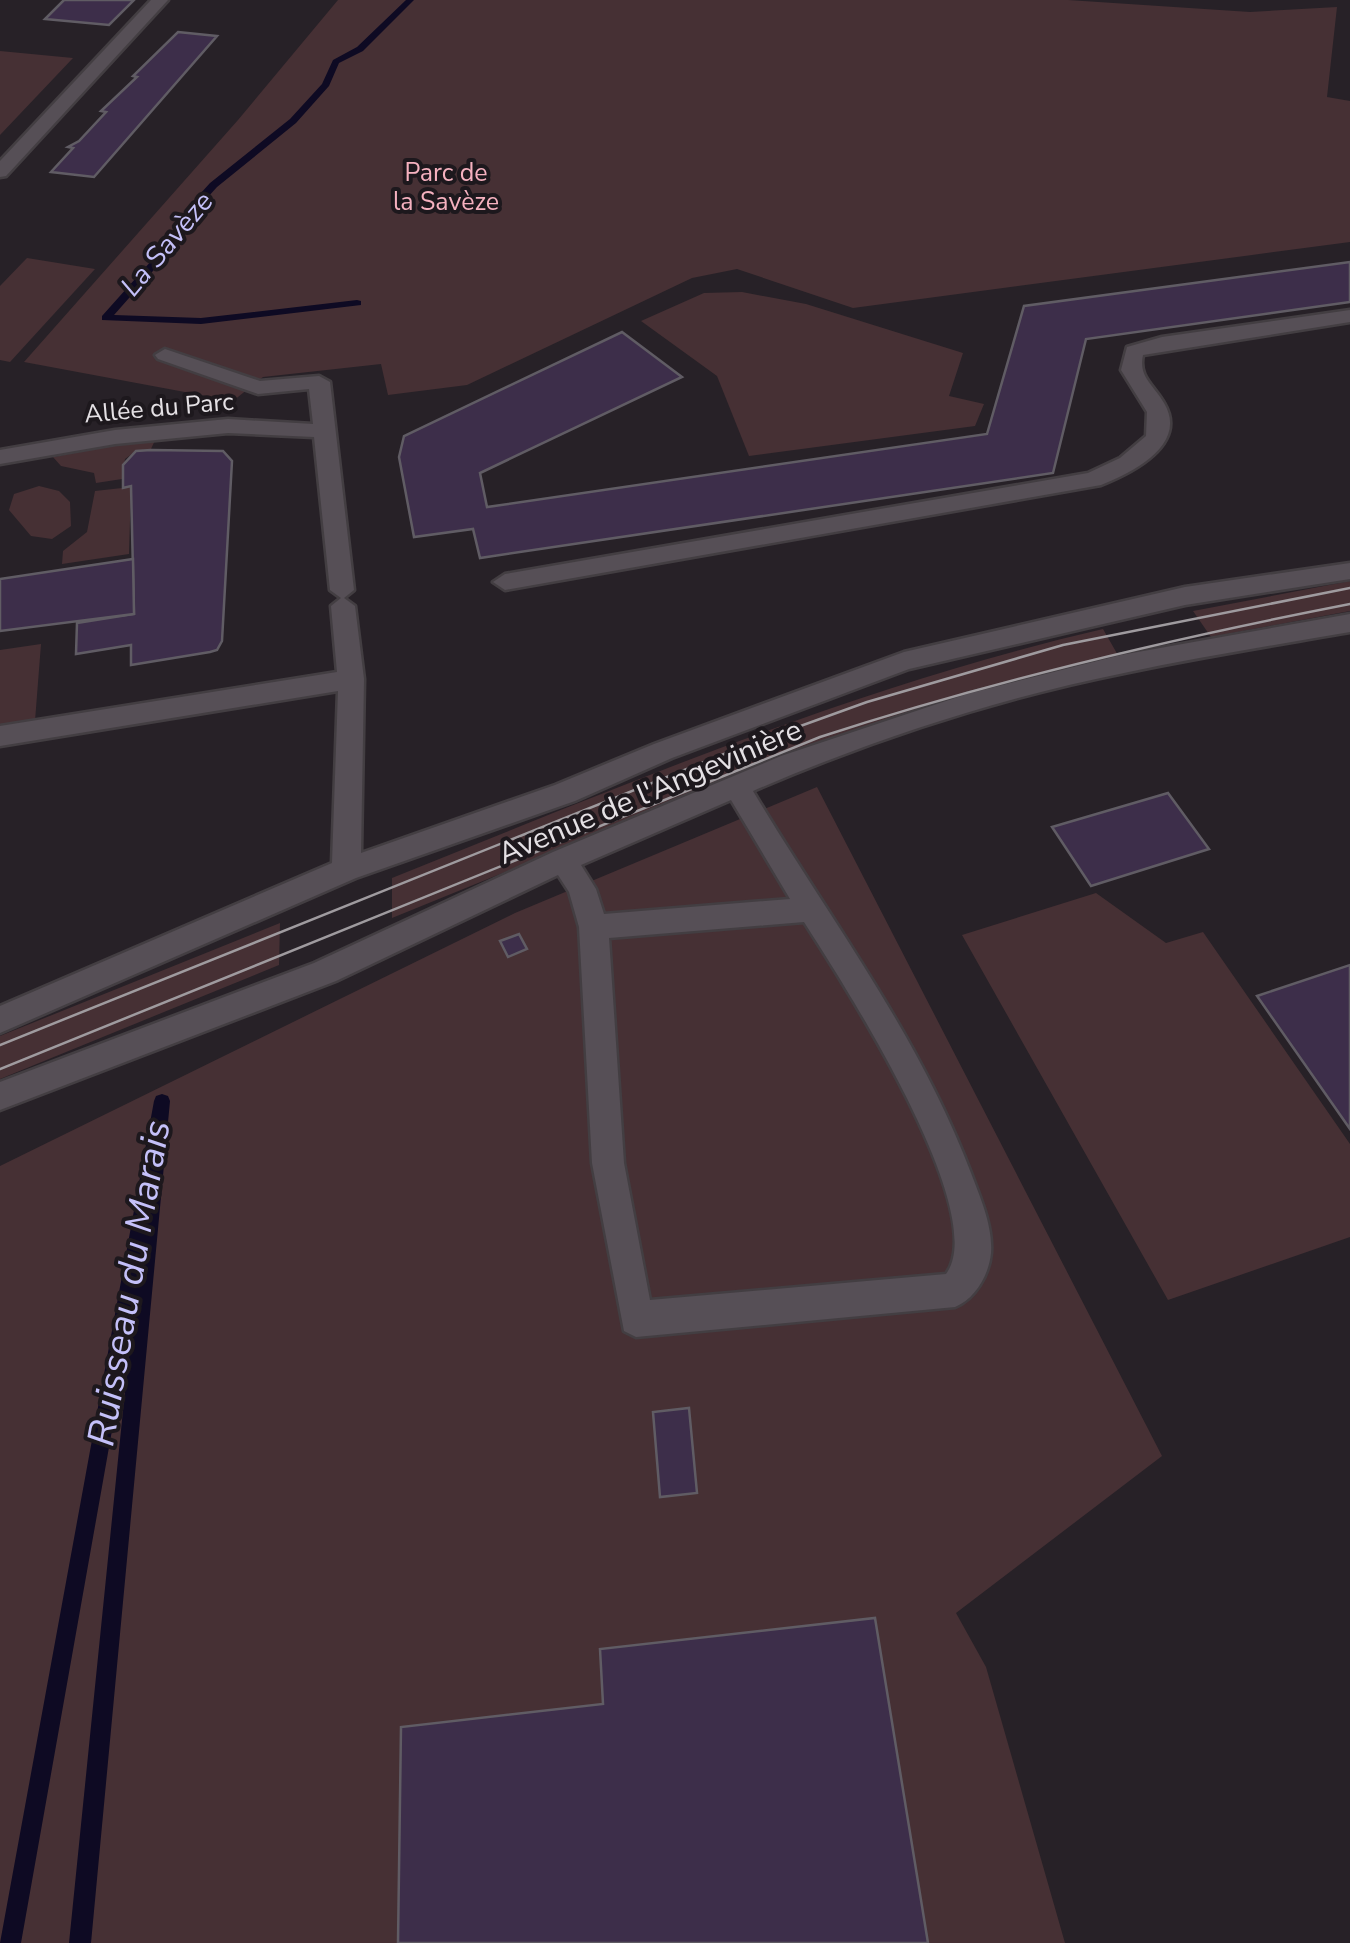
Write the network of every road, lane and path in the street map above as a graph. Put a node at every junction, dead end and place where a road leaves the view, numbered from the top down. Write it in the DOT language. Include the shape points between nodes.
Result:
graph roads {
  1 [pos="160,0"];
  2 [pos="0,172"];
  3 [pos="1350,316"];
  4 [pos="165,355"];
  5 [pos="324,431"];
  6 [pos="0,457"];
  7 [pos="1350,571"];
  8 [pos="505,582"];
  9 [pos="1350,622"];
  10 [pos="351,679"];
  11 [pos="0,736"];
  12 [pos="737,787"];
  13 [pos="563,860"];
  14 [pos="346,870"];
  15 [pos="814,909"];
  16 [pos="594,927"];
  17 [pos="0,1020"];
  18 [pos="0,1096"];
  1 -- 2 [label="street"];
  3 -- 8 [label="street" via="1134,351 1131,375 1159,414 1158,430 1136,458 1093,480"];
  4 -- 5 [label="street" via="258,388 319,382"];
  5 -- 6 [label="street, Allée du Parc" via="228,426"];
  5 -- 10 [label="street"];
  7 -- 14 [label="street, Avenue de l'Angevinière" via="1185,596 904,661"];
  9 -- 12 [label="street, Avenue de l'Angevinière" via="1121,664 968,704"];
  10 -- 11 [label="street"];
  10 -- 14 [label="street"];
  12 -- 13 [label="street, Avenue de l'Angevinière"];
  12 -- 15 [label="street"];
  13 -- 16 [label="street" via="582,888"];
  13 -- 18 [label="street, Avenue de l'Angevinière" via="325,972"];
  14 -- 17 [label="street, Avenue de l'Angevinière"];
  15 -- 16 [label="street"];
  15 -- 16 [label="street" via="879,1010 940,1134 967,1207 974,1251 970,1272 956,1290 636,1320 608,1163"];
}
